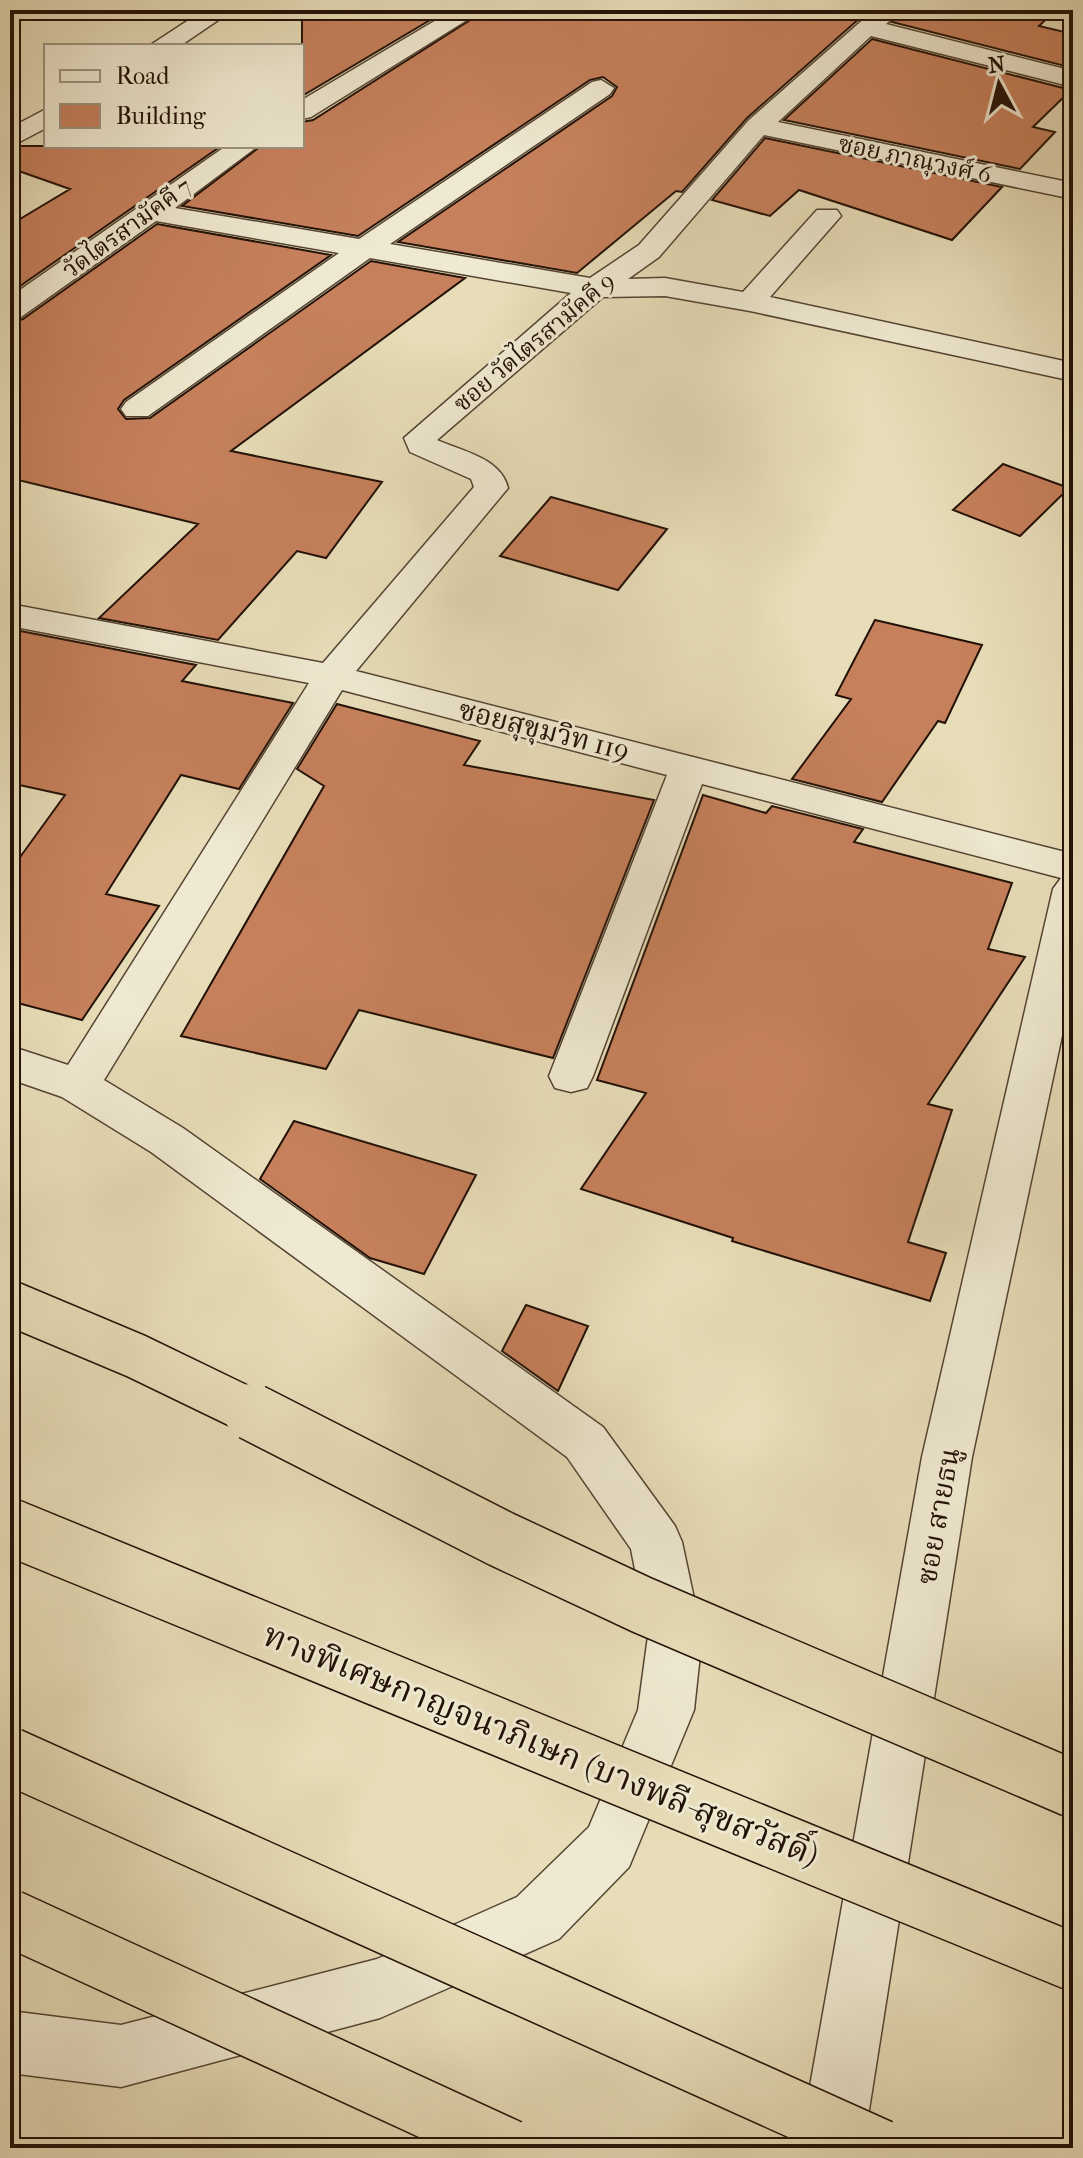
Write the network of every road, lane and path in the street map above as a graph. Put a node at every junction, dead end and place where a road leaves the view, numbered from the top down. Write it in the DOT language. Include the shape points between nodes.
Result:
graph roads {
  1 [pos="221,10"];
  2 [pos="471,10"];
  3 [pos="878,18"];
  4 [pos="165,44"];
  5 [pos="1073,79"];
  6 [pos="601,88"];
  7 [pos="304,110"];
  8 [pos="44,118"];
  9 [pos="758,126"];
  10 [pos="10,139"];
  11 [pos="241,148"];
  12 [pos="1073,191"];
  13 [pos="150,212"];
  14 [pos="827,216"];
  15 [pos="364,251"];
  16 [pos="595,288"];
  17 [pos="750,302"];
  18 [pos="10,311"];
  19 [pos="1073,372"];
  20 [pos="137,409"];
  21 [pos="10,615"];
  22 [pos="332,676"];
  23 [pos="689,767"];
  24 [pos="1073,868"];
  25 [pos="1073,889"];
  26 [pos="10,1062"];
  27 [pos="571,1076"];
  28 [pos="78,1085"];
  29 [pos="10,1303"];
  30 [pos="10,1527"];
  31 [pos="10,1756"];
  32 [pos="1073,1789"];
  33 [pos="10,1918"];
  34 [pos="1073,1962"];
  35 [pos="10,2042"];
  36 [pos="510,2148"];
  37 [pos="831,2148"];
  38 [pos="881,2148"];
  1 -- 4 [label="street"];
  2 -- 7 [label="street"];
  3 -- 5 [label="street"];
  3 -- 9 [label="street, ซอย วัดไตรสามัคคี 9"];
  6 -- 15 [label="street"];
  8 -- 10 [label="street"];
  9 -- 12 [label="street, ซอย ภาณุวงศ์ 6"];
  9 -- 16 [label="street, ซอย วัดไตรสามัคคี 9" via="649,251"];
  11 -- 13 [label="street, วัดไตรสามัคคี 7"];
  13 -- 15 [label="street"];
  13 -- 18 [label="street, วัดไตรสามัคคี 7"];
  14 -- 17 [label="street"];
  15 -- 16 [label="street"];
  15 -- 20 [label="street"];
  16 -- 17 [label="street" via="665,287"];
  16 -- 22 [label="street, ซอย วัดไตรสามัคคี 9" via="420,438 421,445 483,472 491,488"];
  17 -- 19 [label="street"];
  21 -- 22 [label="street, ซอยสุขุมวิท 119"];
  22 -- 23 [label="street, ซอยสุขุมวิท 119"];
  22 -- 28 [label="street"];
  23 -- 24 [label="street, ซอยสุขุมวิท 119"];
  23 -- 27 [label="street"];
  25 -- 37 [label="street, ซอย สายธนู" via="947,1457"];
  26 -- 28 [label="street"];
  28 -- 35 [label="street" via="167,1140 585,1442 656,1542 675,1636 666,1710 609,1847 538,1918 380,1988 121,2056"];
  29 -- 32 [label="highway, bridge" via="175,1373 639,1604"];
  30 -- 34 [label="highway, ทางพิเศษกาญจนาภิเษก (บางพลี-สุขสวัสดิ์), bridge"];
  31 -- 38 [label="highway, bridge"];
  33 -- 36 [label="highway, bridge"];
}
